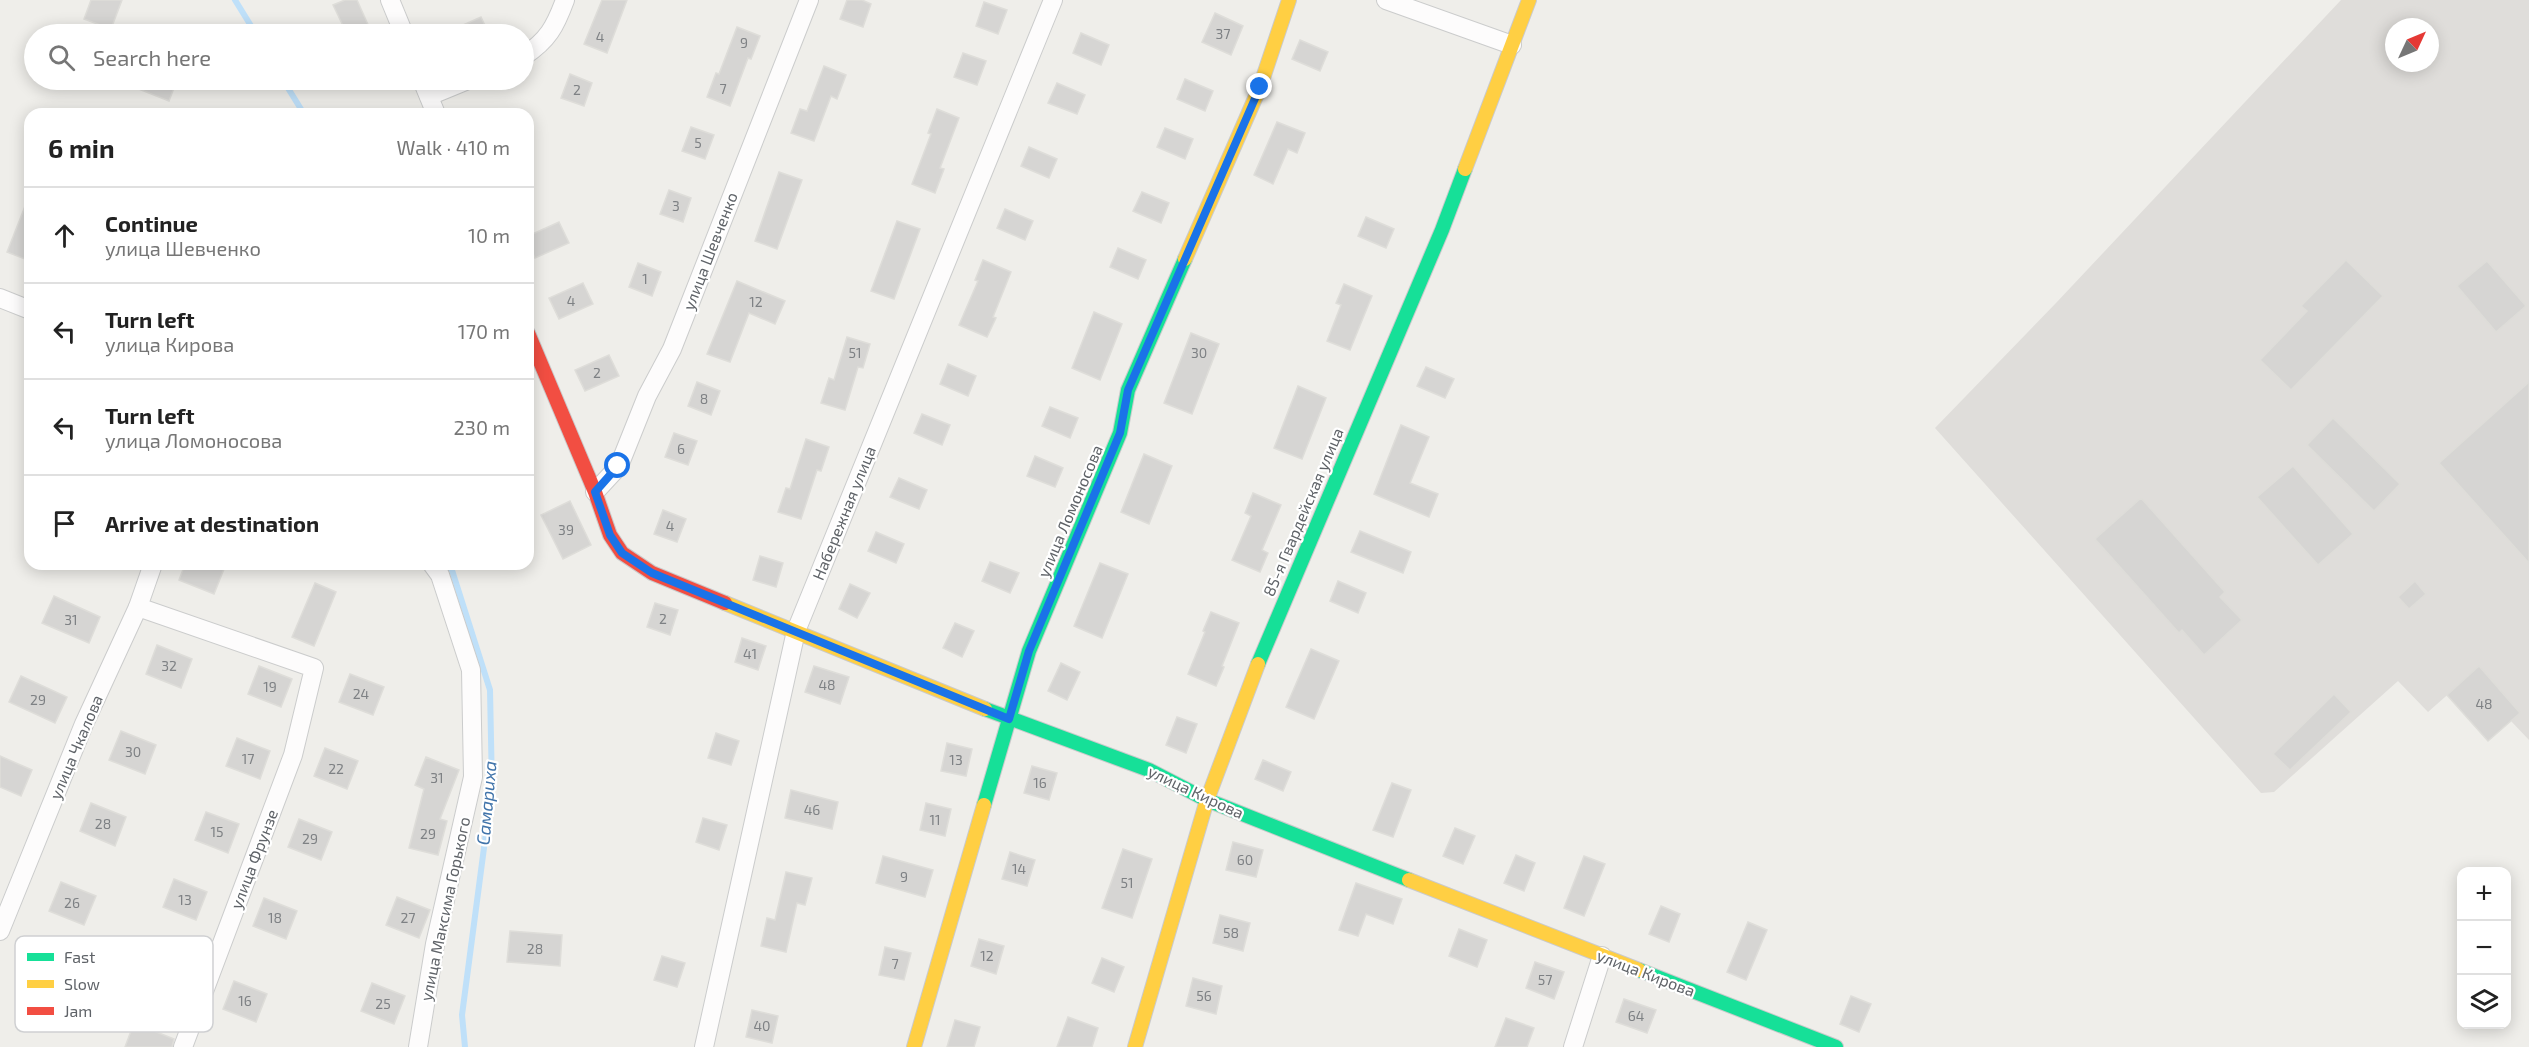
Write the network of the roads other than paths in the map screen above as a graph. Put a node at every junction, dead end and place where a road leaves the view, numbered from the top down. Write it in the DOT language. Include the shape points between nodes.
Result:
graph roads {
  1 [pos="390,0"];
  2 [pos="566,0"];
  3 [pos="809,0"];
  4 [pos="1053,0"];
  5 [pos="1289,0"];
  6 [pos="1386,0"];
  7 [pos="1528,0"];
  8 [pos="400,24"];
  9 [pos="1512,45"];
  10 [pos="534,49"];
  11 [pos="427,90"];
  12 [pos="434,108"];
  13 [pos="0,298"];
  14 [pos="24,308"];
  15 [pos="534,347"];
  16 [pos="595,492"];
  17 [pos="151,570"];
  18 [pos="436,570"];
  19 [pos="138,607"];
  20 [pos="796,631"];
  21 [pos="1009,719"];
  22 [pos="1207,800"];
  23 [pos="0,931"];
  24 [pos="1602,956"];
  25 [pos="213,967"];
  26 [pos="189,1032"];
  27 [pos="1800,1040"];
  28 [pos="183,1047"];
  29 [pos="418,1047"];
  30 [pos="704,1047"];
  31 [pos="914,1047"];
  32 [pos="1135,1047"];
  33 [pos="1574,1047"];
  34 [pos="1836,1047"];
  1 -- 8 [label="street"];
  2 -- 10 [label="street" via="555,25"];
  3 -- 16 [label="street, улица Шевченко" via="672,349 647,396 618,466"];
  4 -- 20 [label="street, Набережная улица"];
  5 -- 21 [label="street, улица Ломоносова" via="1260,87 1128,390 1120,433 1029,651"];
  6 -- 9 [label="street"];
  7 -- 9 [label="street, 85-я Гвардейская улица"];
  9 -- 22 [label="street, 85-я Гвардейская улица" via="1442,230 1271,629"];
  11 -- 12 [label="street"];
  13 -- 14 [label="street"];
  15 -- 16 [label="street, улица Кирова"];
  16 -- 20 [label="street, улица Кирова" via="610,535 622,553 652,573"];
  17 -- 19 [label="street, улица Чкалова"];
  18 -- 29 [label="street, улица Максима Горького" via="471,670 473,777 435,944"];
  19 -- 23 [label="street, улица Чкалова" via="84,724"];
  19 -- 25 [label="street, улица Фрунзе" via="314,668 293,755"];
  20 -- 21 [label="street, улица Кирова"];
  20 -- 30 [label="street, Набережная улица"];
  21 -- 22 [label="street, улица Кирова" via="1149,770"];
  21 -- 31 [label="street, улица Ломоносова"];
  22 -- 24 [label="street, улица Кирова"];
  22 -- 32 [label="street, 85-я Гвардейская улица"];
  24 -- 27 [label="street, улица Кирова"];
  24 -- 33 [label="street"];
  26 -- 28 [label="street, улица Фрунзе"];
  27 -- 34 [label="street, улица Кирова"];
}
